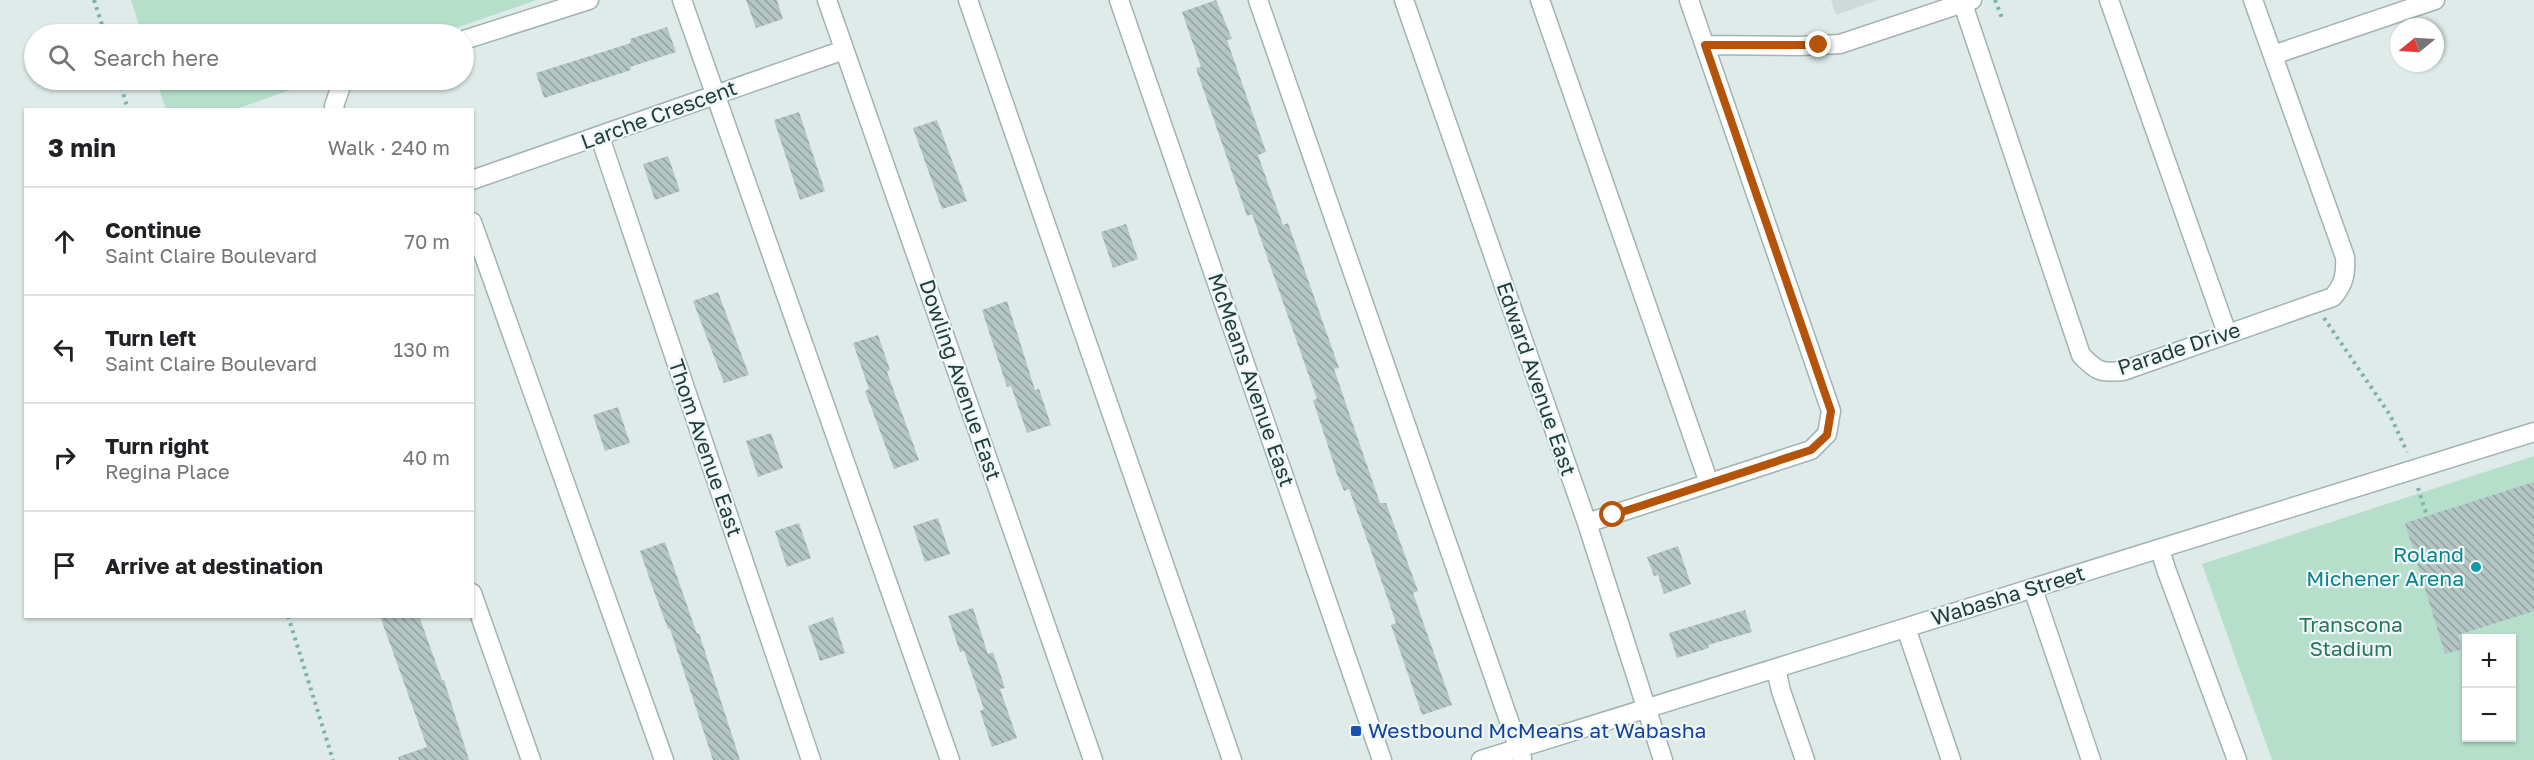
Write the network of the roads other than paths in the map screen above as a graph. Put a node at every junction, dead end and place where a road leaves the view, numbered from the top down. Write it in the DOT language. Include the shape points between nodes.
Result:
graph roads {
  1 [pos="589,0"];
  2 [pos="682,0"];
  3 [pos="827,0"];
  4 [pos="968,0"];
  5 [pos="1119,0"];
  6 [pos="1258,0"];
  7 [pos="1404,0"];
  8 [pos="1540,0"];
  9 [pos="1689,0"];
  10 [pos="2109,0"];
  11 [pos="2253,0"];
  12 [pos="2435,0"];
  13 [pos="1968,2"];
  14 [pos="474,37"];
  15 [pos="1705,45"];
  16 [pos="844,50"];
  17 [pos="2273,55"];
  18 [pos="340,90"];
  19 [pos="717,95"];
  20 [pos="334,108"];
  21 [pos="600,137"];
  22 [pos="474,179"];
  23 [pos="474,228"];
  24 [pos="2228,333"];
  25 [pos="2534,432"];
  26 [pos="1709,483"];
  27 [pos="1587,523"];
  28 [pos="2160,549"];
  29 [pos="2032,588"];
  30 [pos="474,599"];
  31 [pos="1906,628"];
  32 [pos="1776,669"];
  33 [pos="1647,708"];
  34 [pos="1521,754"];
  35 [pos="531,760"];
  36 [pos="664,760"];
  37 [pos="810,760"];
  38 [pos="950,760"];
  39 [pos="1093,760"];
  40 [pos="1232,760"];
  41 [pos="1382,760"];
  42 [pos="1481,760"];
  43 [pos="1663,760"];
  44 [pos="1805,760"];
  45 [pos="1951,760"];
  46 [pos="2091,760"];
  47 [pos="2237,760"];
  1 -- 14 [label="street"];
  2 -- 19 [label="street"];
  3 -- 16 [label="street, Dowling Avenue East"];
  4 -- 40 [label="street"];
  5 -- 41 [label="street, McMeans Avenue East"];
  6 -- 34 [label="street"];
  7 -- 27 [label="street, Edward Avenue East"];
  8 -- 26 [label="street"];
  9 -- 15 [label="street"];
  10 -- 24 [label="street"];
  11 -- 17 [label="street, Parade Drive"];
  12 -- 17 [label="street"];
  13 -- 15 [label="street" via="1840,44"];
  13 -- 24 [label="street, Parade Drive" via="2081,355 2095,370 2123,371"];
  15 -- 26 [label="street" via="1831,411 1827,435 1811,450"];
  16 -- 19 [label="street, Larche Crescent"];
  16 -- 39 [label="street, Dowling Avenue East"];
  17 -- 24 [label="street, Parade Drive" via="2345,257 2346,273 2333,297"];
  18 -- 20 [label="street"];
  19 -- 21 [label="street, Larche Crescent"];
  19 -- 38 [label="street"];
  21 -- 22 [label="street, Larche Crescent"];
  21 -- 37 [label="street, Thom Avenue East"];
  23 -- 36 [label="street"];
  25 -- 28 [label="street, Wabasha Street"];
  26 -- 27 [label="street"];
  27 -- 33 [label="street, Edward Avenue East"];
  28 -- 29 [label="street, Wabasha Street"];
  28 -- 47 [label="street"];
  29 -- 31 [label="street, Wabasha Street"];
  29 -- 46 [label="street"];
  30 -- 35 [label="street"];
  31 -- 32 [label="street, Wabasha Street"];
  31 -- 45 [label="street"];
  32 -- 33 [label="street, Wabasha Street"];
  32 -- 44 [label="street"];
  33 -- 34 [label="street, Wabasha Street"];
  33 -- 43 [label="street, Edward Avenue East"];
  34 -- 42 [label="street, Wabasha Street"];
}
